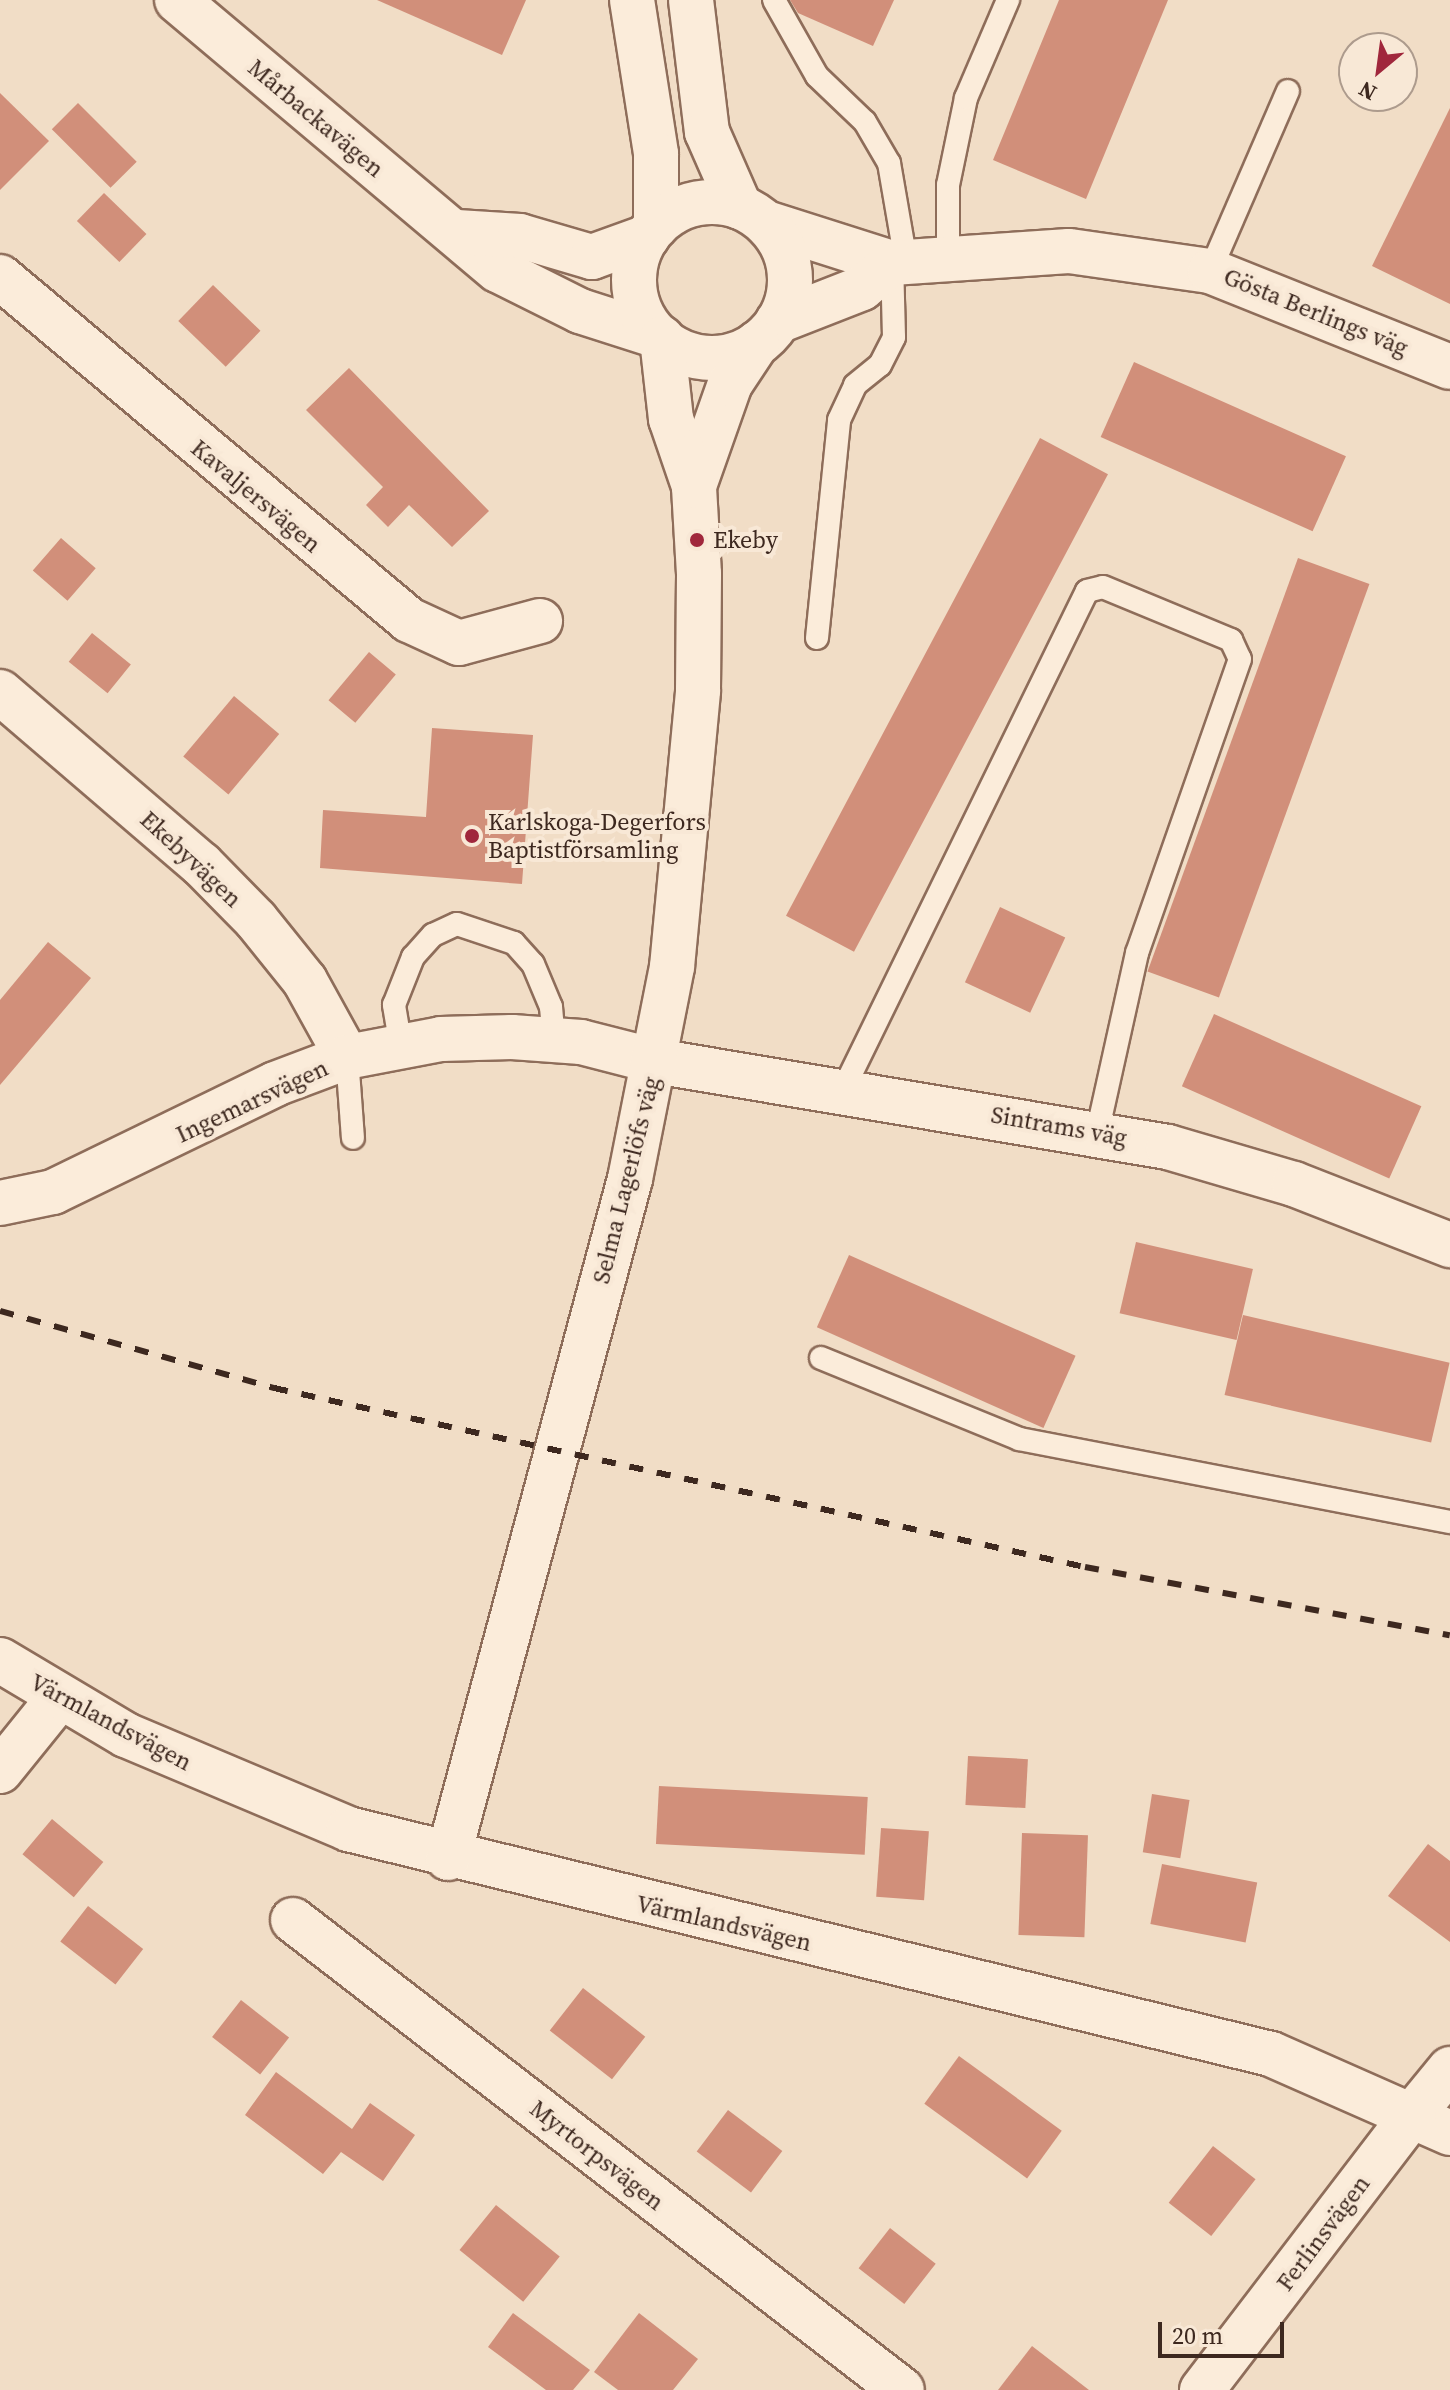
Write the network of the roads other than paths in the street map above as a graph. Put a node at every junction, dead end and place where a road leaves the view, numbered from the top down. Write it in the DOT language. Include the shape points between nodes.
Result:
graph roads {
  1 [pos="177,0"];
  2 [pos="632,0"];
  3 [pos="691,0"];
  4 [pos="774,0"];
  5 [pos="1008,0"];
  6 [pos="1288,91"];
  7 [pos="753,215"];
  8 [pos="457,232"];
  9 [pos="651,232"];
  10 [pos="915,260"];
  11 [pos="1210,271"];
  12 [pos="0,277"];
  13 [pos="767,332"];
  14 [pos="660,337"];
  15 [pos="1450,367"];
  16 [pos="694,486"];
  17 [pos="540,621"];
  18 [pos="817,638"];
  19 [pos="0,692"];
  20 [pos="554,1040"];
  21 [pos="401,1047"];
  22 [pos="347,1057"];
  23 [pos="655,1061"];
  24 [pos="843,1090"];
  25 [pos="1097,1133"];
  26 [pos="353,1138"];
  27 [pos="0,1203"];
  28 [pos="1450,1245"];
  29 [pos="821,1358"];
  30 [pos="1450,1522"];
  31 [pos="0,1660"];
  32 [pos="59,1698"];
  33 [pos="0,1771"];
  34 [pos="448,1858"];
  35 [pos="293,1920"];
  36 [pos="1450,2069"];
  37 [pos="1432,2123"];
  38 [pos="902,2390"];
  39 [pos="1202,2390"];
  1 -- 8 [label="street, Mårbackavägen"];
  2 -- 9 [label="street" via="656,154"];
  3 -- 7 [label="street" via="707,132"];
  4 -- 10 [label="lane" via="817,76 865,122 889,163"];
  5 -- 10 [label="lane" via="966,98 948,185"];
  6 -- 11 [label="lane"];
  7 -- 9 [label="street" via="695,203"];
  7 -- 10 [label="street, Gösta Berlings väg"];
  7 -- 13 [label="street" via="783,248 790,278"];
  8 -- 9 [label="street" via="520,236 592,257"];
  8 -- 14 [label="street, Mårbackavägen" via="498,270 548,298"];
  9 -- 14 [label="street" via="636,266 636,296"];
  10 -- 11 [label="street, Gösta Berlings väg" via="1069,251"];
  10 -- 13 [label="street"];
  10 -- 18 [label="lane" via="894,337 880,365 855,385 839,420"];
  11 -- 15 [label="street, Gösta Berlings väg"];
  12 -- 17 [label="street, Kavaljersvägen" via="409,620 459,643"];
  13 -- 14 [label="street" via="714,357 684,352"];
  13 -- 16 [label="street, Selma Lagerlöfs väg" via="730,384"];
  14 -- 16 [label="street, Selma Lagerlöfs väg" via="671,419"];
  16 -- 23 [label="street, Selma Lagerlöfs väg" via="698,690 672,967"];
  19 -- 22 [label="street, Ekebyvägen" via="201,864 256,920 305,981"];
  20 -- 21 [label="street, Ingemarsvägen" via="455,1039"];
  20 -- 21 [label="lane" via="551,1007 533,964 514,943 457,924 433,935 413,957 394,1005"];
  20 -- 23 [label="street, Ingemarsvägen"];
  21 -- 22 [label="street, Ingemarsvägen"];
  22 -- 26 [label="lane"];
  22 -- 27 [label="street, Ingemarsvägen" via="275,1084 53,1192"];
  23 -- 24 [label="street, Sintrams väg"];
  23 -- 34 [label="street, Selma Lagerlöfs väg" via="630,1179"];
  24 -- 25 [label="street, Sintrams väg"];
  24 -- 25 [label="lane" via="1087,591 1103,587 1231,640 1240,659 1137,953"];
  25 -- 28 [label="street, Sintrams väg" via="1294,1184"];
  29 -- 30 [label="lane" via="1019,1439"];
  31 -- 32 [label="street, Värmlandsvägen"];
  32 -- 33 [label="street"];
  32 -- 34 [label="street, Värmlandsvägen" via="259,1796"];
  34 -- 37 [label="street, Värmlandsvägen" via="1271,2054"];
  35 -- 38 [label="street, Myrtorpsvägen"];
  36 -- 37 [label="street"];
  37 -- 39 [label="street, Ferlinsvägen"];
}
